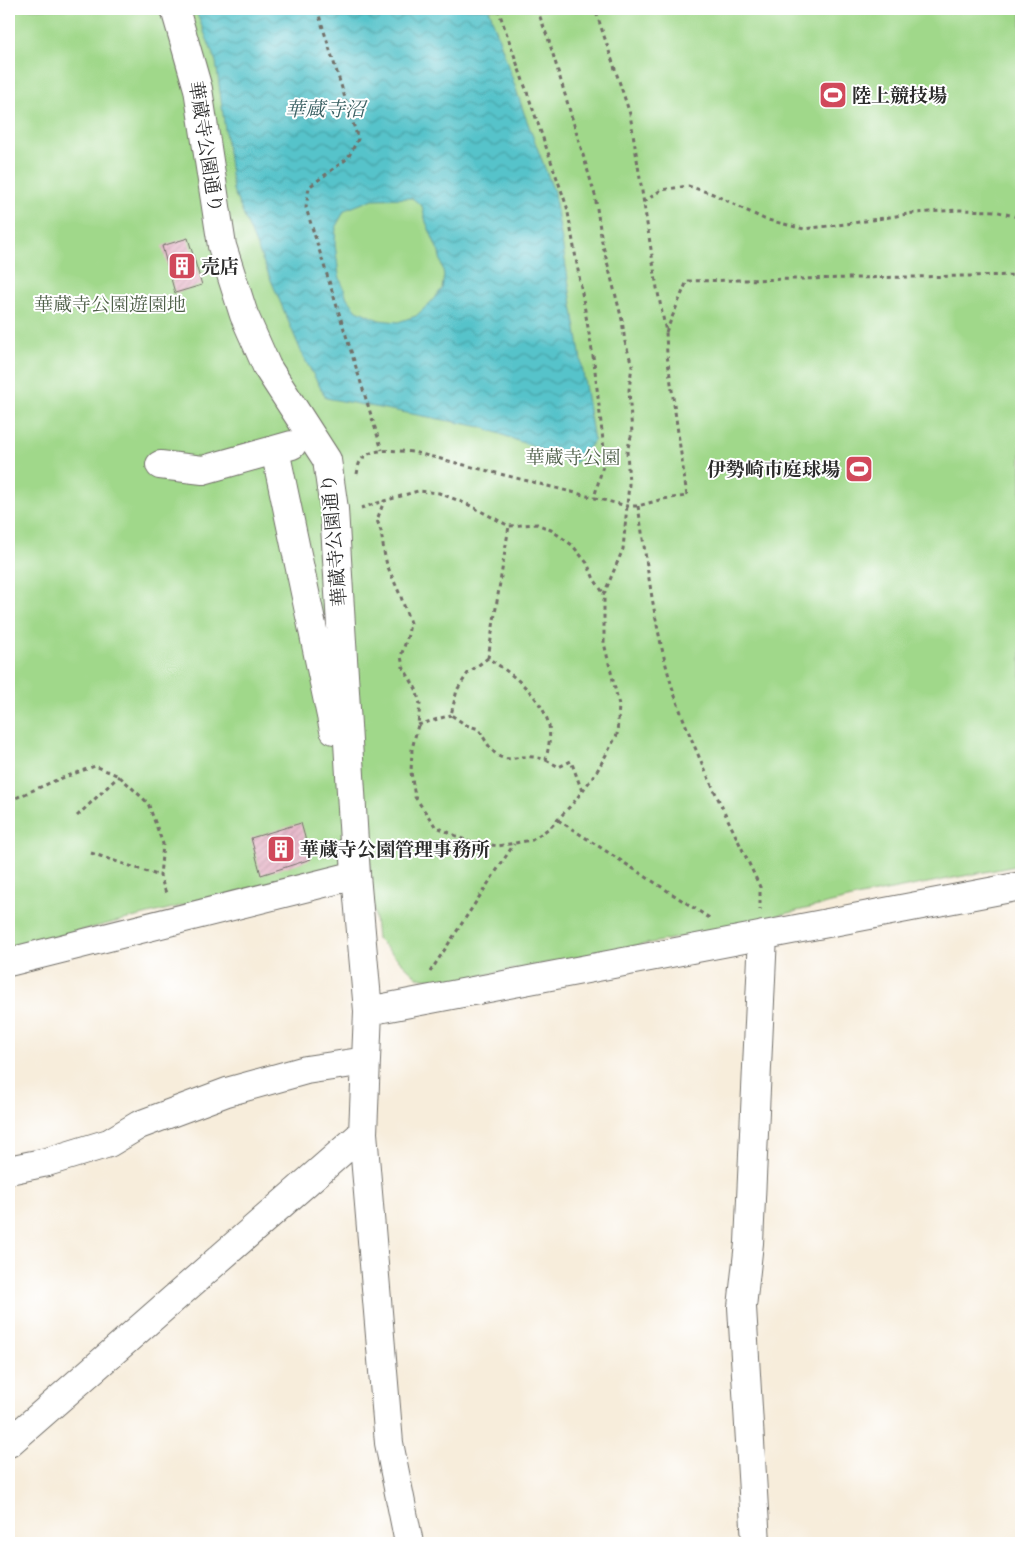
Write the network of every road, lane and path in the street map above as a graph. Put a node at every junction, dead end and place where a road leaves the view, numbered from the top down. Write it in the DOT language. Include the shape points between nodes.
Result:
graph roads {
  1 [pos="175,9"];
  2 [pos="317,9"];
  3 [pos="498,9"];
  4 [pos="537,9"];
  5 [pos="595,9"];
  6 [pos="644,203"];
  7 [pos="1021,218"];
  8 [pos="1021,275"];
  9 [pos="666,332"];
  10 [pos="313,439"];
  11 [pos="275,450"];
  12 [pos="382,450"];
  13 [pos="160,466"];
  14 [pos="356,474"];
  15 [pos="594,498"];
  16 [pos="384,501"];
  17 [pos="627,506"];
  18 [pos="638,506"];
  19 [pos="361,508"];
  20 [pos="509,526"];
  21 [pos="604,594"];
  22 [pos="488,658"];
  23 [pos="451,715"];
  24 [pos="418,725"];
  25 [pos="546,760"];
  26 [pos="120,776"];
  27 [pos="583,791"];
  28 [pos="9,801"];
  29 [pos="77,816"];
  30 [pos="558,820"];
  31 [pos="353,823"];
  32 [pos="515,843"];
  33 [pos="91,854"];
  34 [pos="356,875"];
  35 [pos="160,876"];
  36 [pos="1021,886"];
  37 [pos="168,900"];
  38 [pos="718,923"];
  39 [pos="762,924"];
  40 [pos="9,962"];
  41 [pos="426,978"];
  42 [pos="368,1011"];
  43 [pos="366,1061"];
  44 [pos="363,1133"];
  45 [pos="9,1170"];
  46 [pos="9,1443"];
  47 [pos="409,1543"];
  48 [pos="756,1543"];
  1 -- 10 [label="street, 華蔵寺公園通り" via="198,89 222,246 244,315 267,367"];
  2 -- 12 [label="path" via="358,139 348,158 309,187 306,208"];
  3 -- 15 [label="path" via="566,206 594,362 605,458"];
  4 -- 17 [label="path" via="595,195 602,242 632,365"];
  5 -- 6 [label="path" via="630,114"];
  6 -- 7 [label="path" via="661,190 688,186 713,194 764,219 804,229 958,210 996,211"];
  6 -- 9 [label="path"];
  8 -- 9 [label="path" via="687,281"];
  9 -- 18 [label="path" via="687,496"];
  10 -- 11 [label="street"];
  10 -- 31 [label="street, 華蔵寺公園通り" via="326,460 334,509"];
  11 -- 13 [label="street" via="203,470"];
  11 -- 31 [label="street"];
  12 -- 14 [label="path" via="360,461"];
  12 -- 15 [label="path" via="413,452"];
  15 -- 17 [label="path"];
  16 -- 19 [label="path"];
  16 -- 20 [label="path" via="418,491 439,493"];
  16 -- 24 [label="path" via="377,520 387,564 410,623 401,656 420,704"];
  17 -- 18 [label="path"];
  17 -- 21 [label="path" via="623,549"];
  18 -- 39 [label="path" via="660,638 675,694 697,755 760,887"];
  20 -- 21 [label="path" via="536,524 572,545 587,563"];
  20 -- 22 [label="path"];
  21 -- 27 [label="path" via="604,643 619,705 617,735"];
  22 -- 23 [label="path" via="468,672 457,690"];
  22 -- 25 [label="path" via="513,674 541,708 549,725"];
  23 -- 24 [label="path"];
  23 -- 25 [label="path" via="479,729 499,757 508,760 535,756"];
  24 -- 32 [label="path" via="411,772 415,797 435,826 467,841 498,846"];
  25 -- 27 [label="path" via="559,767 571,761"];
  26 -- 28 [label="path" via="95,766"];
  26 -- 29 [label="path"];
  26 -- 35 [label="path" via="148,803 163,844"];
  27 -- 30 [label="path"];
  30 -- 32 [label="path" via="532,840"];
  30 -- 38 [label="path"];
  31 -- 34 [label="street, 華蔵寺公園通り"];
  32 -- 41 [label="path"];
  33 -- 35 [label="path"];
  34 -- 40 [label="street"];
  34 -- 42 [label="street, 華蔵寺公園通り"];
  35 -- 37 [label="path"];
  36 -- 39 [label="street"];
  39 -- 42 [label="street"];
  39 -- 48 [label="street" via="749,1243 742,1307"];
  42 -- 43 [label="street, 華蔵寺公園通り"];
  43 -- 44 [label="street, 華蔵寺公園通り"];
  43 -- 45 [label="street" via="306,1070 228,1092 139,1125 109,1144"];
  44 -- 46 [label="street"];
  44 -- 47 [label="street, 華蔵寺公園通り" via="389,1443"];
}
